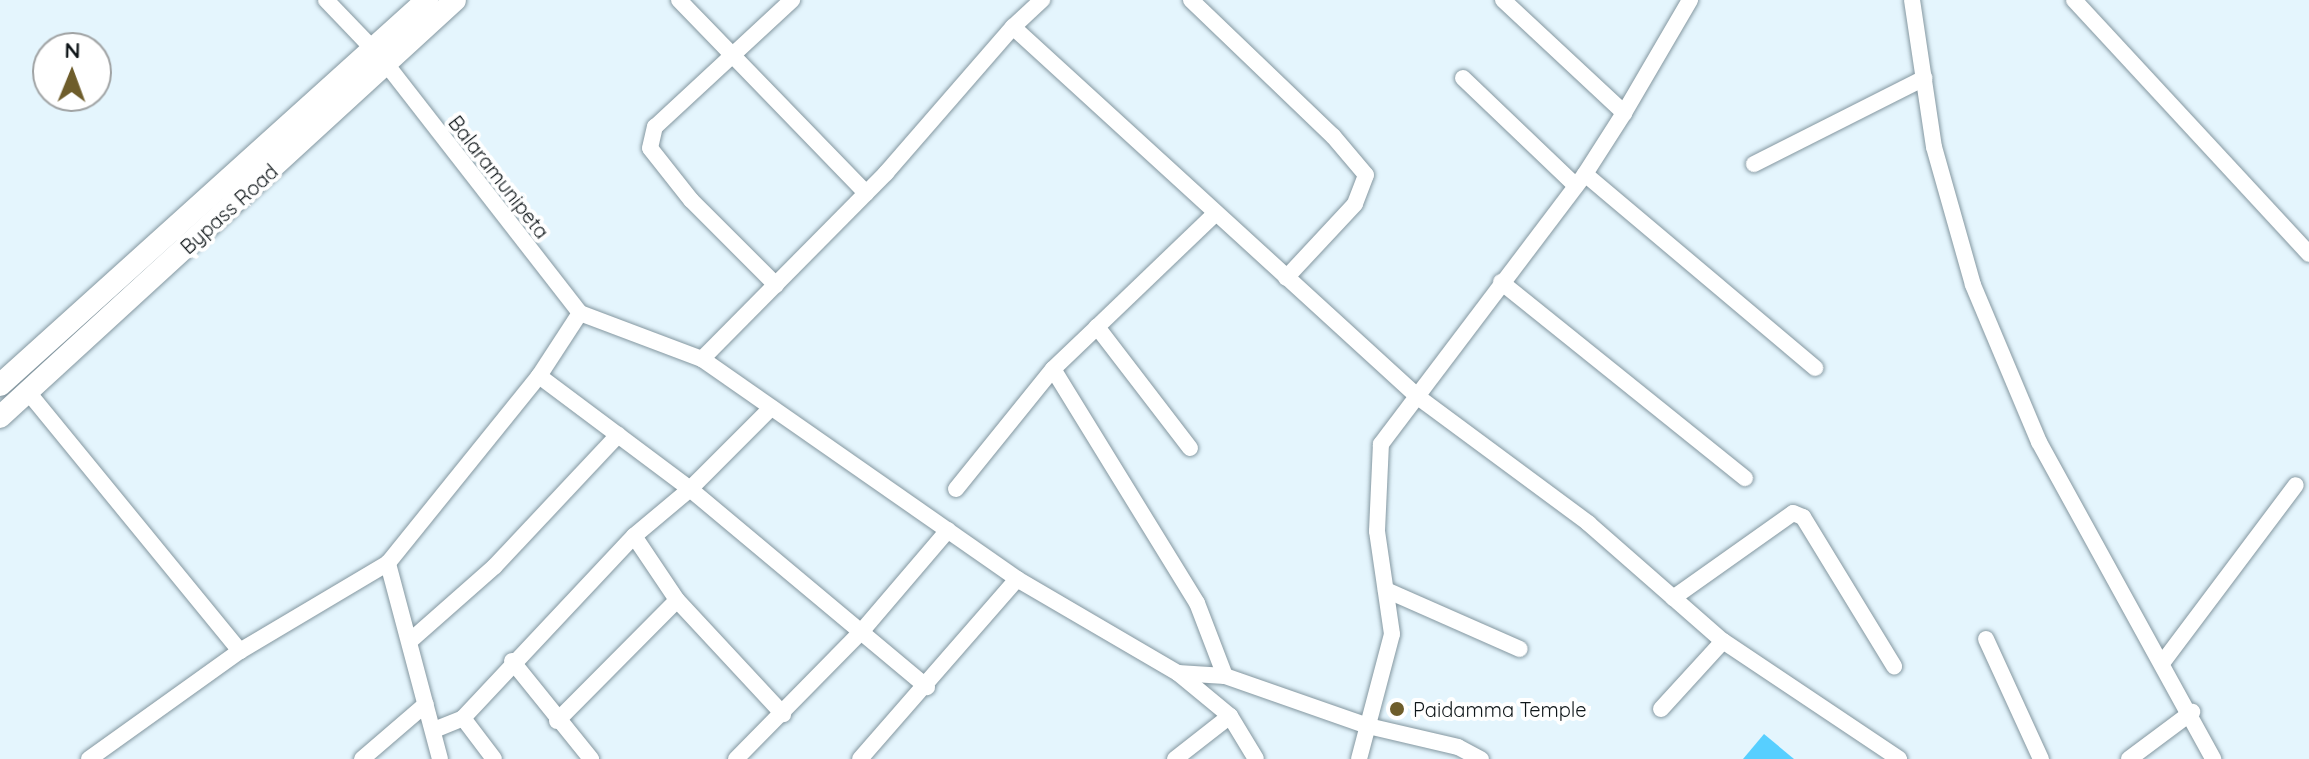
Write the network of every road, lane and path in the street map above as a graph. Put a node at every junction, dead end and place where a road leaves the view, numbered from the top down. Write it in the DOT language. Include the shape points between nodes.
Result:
graph roads {
  1 [pos="326,0"];
  2 [pos="427,0"];
  3 [pos="455,0"];
  4 [pos="679,0"];
  5 [pos="792,0"];
  6 [pos="1042,0"];
  7 [pos="1191,0"];
  8 [pos="1503,0"];
  9 [pos="1690,0"];
  10 [pos="1912,0"];
  11 [pos="2074,0"];
  12 [pos="1013,27"];
  13 [pos="380,57"];
  14 [pos="732,58"];
  15 [pos="1463,78"];
  16 [pos="1924,78"];
  17 [pos="1624,113"];
  18 [pos="1754,164"];
  19 [pos="1580,180"];
  20 [pos="866,193"];
  21 [pos="1215,214"];
  22 [pos="2309,254"];
  23 [pos="1286,278"];
  24 [pos="1501,282"];
  25 [pos="776,285"];
  26 [pos="580,313"];
  27 [pos="1097,327"];
  28 [pos="702,359"];
  29 [pos="1815,368"];
  30 [pos="1053,369"];
  31 [pos="539,376"];
  32 [pos="0,385"];
  33 [pos="28,392"];
  34 [pos="1418,397"];
  35 [pos="771,408"];
  36 [pos="0,417"];
  37 [pos="618,435"];
  38 [pos="1190,448"];
  39 [pos="1745,478"];
  40 [pos="2296,485"];
  41 [pos="690,489"];
  42 [pos="956,489"];
  43 [pos="948,530"];
  44 [pos="634,536"];
  45 [pos="388,563"];
  46 [pos="1017,579"];
  47 [pos="1386,590"];
  48 [pos="1673,598"];
  49 [pos="677,600"];
  50 [pos="861,632"];
  51 [pos="1986,639"];
  52 [pos="410,641"];
  53 [pos="1723,641"];
  54 [pos="1520,649"];
  55 [pos="240,651"];
  56 [pos="512,661"];
  57 [pos="2163,662"];
  58 [pos="1894,666"];
  59 [pos="1178,673"];
  60 [pos="1225,676"];
  61 [pos="927,687"];
  62 [pos="426,704"];
  63 [pos="1661,709"];
  64 [pos="2192,712"];
  65 [pos="783,714"];
  66 [pos="1230,716"];
  67 [pos="463,718"];
  68 [pos="557,721"];
  69 [pos="1368,726"];
  70 [pos="434,730"];
  71 [pos="89,759"];
  72 [pos="362,759"];
  73 [pos="440,759"];
  74 [pos="494,759"];
  75 [pos="591,759"];
  76 [pos="736,759"];
  77 [pos="860,759"];
  78 [pos="1175,759"];
  79 [pos="1256,759"];
  80 [pos="1359,759"];
  81 [pos="1481,759"];
  82 [pos="1899,759"];
  83 [pos="2041,759"];
  84 [pos="2129,759"];
  85 [pos="2213,759"];
  1 -- 13 [label="street, Balaramunipeta"];
  2 -- 13 [label="main road, Bypass Road"];
  3 -- 13 [label="main road, Bypass Road"];
  4 -- 14 [label="street"];
  5 -- 14 [label="street"];
  6 -- 12 [label="street"];
  7 -- 23 [label="street" via="1333,136 1366,175 1355,204"];
  8 -- 17 [label="street"];
  9 -- 17 [label="street"];
  10 -- 16 [label="street"];
  11 -- 22 [label="street"];
  12 -- 20 [label="street"];
  12 -- 21 [label="street"];
  13 -- 26 [label="street, Balaramunipeta"];
  13 -- 32 [label="main road, Bypass Road"];
  13 -- 33 [label="main road, Bypass Road"];
  14 -- 20 [label="street"];
  14 -- 25 [label="street" via="655,127 650,148 691,200"];
  15 -- 19 [label="street"];
  16 -- 18 [label="street"];
  16 -- 57 [label="street" via="1934,147 1973,285 2039,442"];
  17 -- 19 [label="street"];
  19 -- 24 [label="street"];
  19 -- 29 [label="street"];
  20 -- 25 [label="street"];
  21 -- 23 [label="street"];
  21 -- 27 [label="street"];
  23 -- 34 [label="street"];
  24 -- 34 [label="street"];
  24 -- 39 [label="street"];
  25 -- 28 [label="street"];
  26 -- 28 [label="street"];
  26 -- 31 [label="street"];
  27 -- 30 [label="street"];
  27 -- 38 [label="street"];
  28 -- 35 [label="street"];
  30 -- 42 [label="street"];
  30 -- 60 [label="street" via="1197,603"];
  31 -- 37 [label="street"];
  31 -- 45 [label="street"];
  33 -- 36 [label="main road, Bypass Road"];
  33 -- 55 [label="street"];
  34 -- 47 [label="street" via="1381,444 1377,531"];
  34 -- 48 [label="street" via="1588,523"];
  35 -- 41 [label="street"];
  35 -- 43 [label="street"];
  37 -- 41 [label="street"];
  37 -- 52 [label="street" via="495,566"];
  40 -- 57 [label="street"];
  41 -- 44 [label="street"];
  41 -- 50 [label="street"];
  43 -- 46 [label="street"];
  43 -- 50 [label="street"];
  44 -- 49 [label="street"];
  44 -- 56 [label="street"];
  45 -- 52 [label="street"];
  45 -- 55 [label="street"];
  46 -- 59 [label="street"];
  46 -- 61 [label="street"];
  47 -- 54 [label="street"];
  47 -- 69 [label="street" via="1392,634"];
  48 -- 53 [label="street"];
  48 -- 58 [label="street" via="1793,513 1803,517"];
  49 -- 65 [label="street"];
  49 -- 68 [label="street"];
  50 -- 61 [label="street"];
  50 -- 65 [label="street"];
  51 -- 83 [label="street"];
  52 -- 62 [label="street"];
  53 -- 63 [label="street"];
  53 -- 82 [label="street"];
  55 -- 71 [label="street"];
  56 -- 67 [label="street"];
  56 -- 68 [label="street"];
  57 -- 64 [label="street"];
  59 -- 60 [label="street"];
  59 -- 66 [label="street"];
  60 -- 69 [label="street"];
  61 -- 77 [label="street"];
  62 -- 70 [label="street"];
  62 -- 72 [label="street"];
  64 -- 84 [label="street"];
  64 -- 85 [label="street"];
  65 -- 76 [label="street"];
  66 -- 78 [label="street"];
  66 -- 79 [label="street"];
  67 -- 70 [label="street"];
  67 -- 74 [label="street"];
  68 -- 75 [label="street"];
  69 -- 80 [label="street"];
  69 -- 81 [label="street" via="1458,747"];
  70 -- 73 [label="street"];
}
